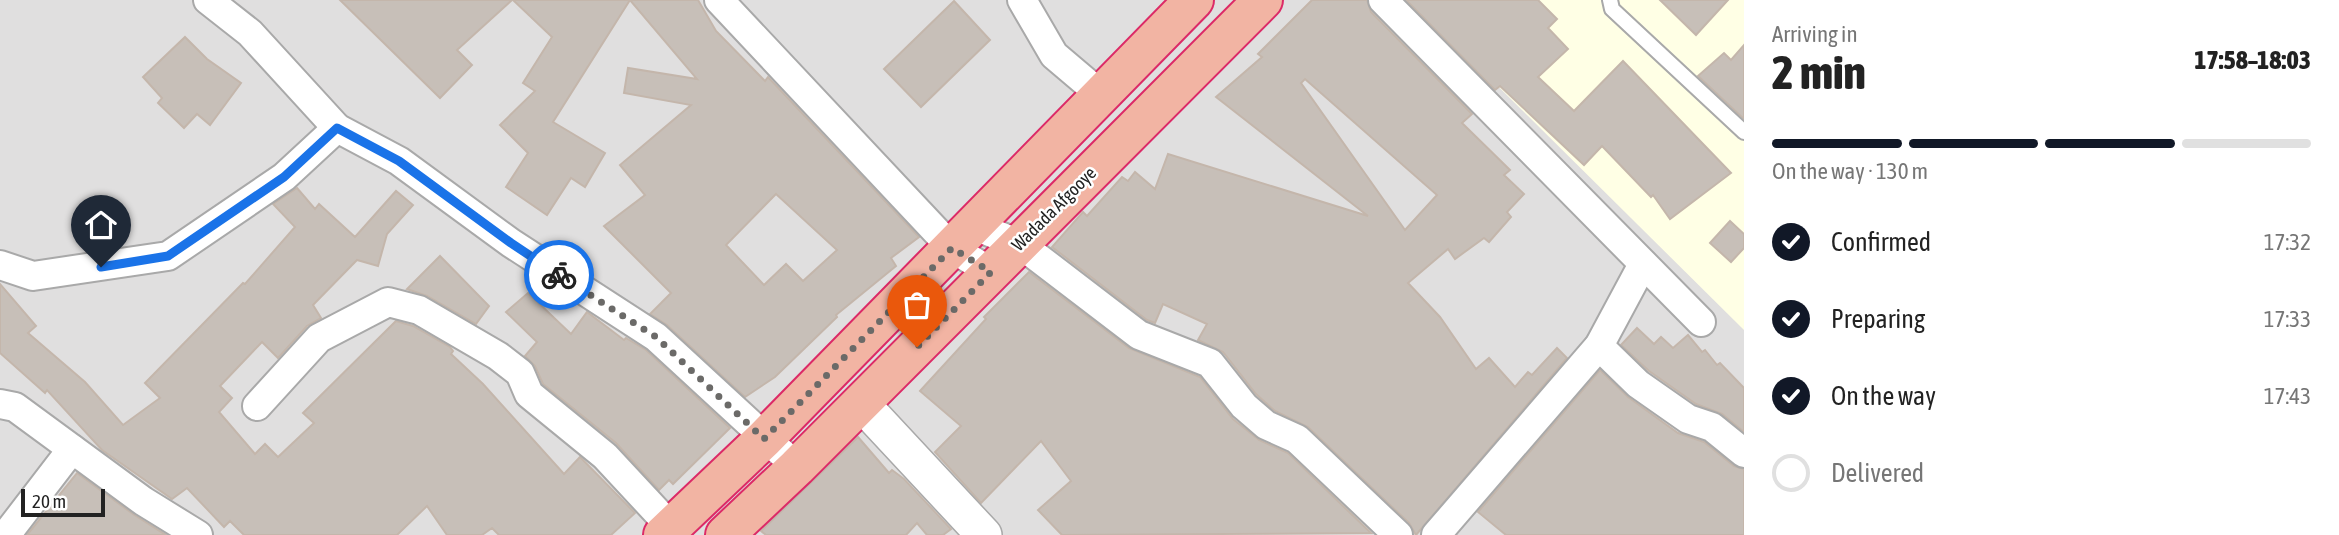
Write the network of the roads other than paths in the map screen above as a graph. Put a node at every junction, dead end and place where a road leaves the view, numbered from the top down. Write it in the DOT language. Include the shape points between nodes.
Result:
graph roads {
  1 [pos="208,0"];
  2 [pos="719,0"];
  3 [pos="1022,0"];
  4 [pos="1194,0"];
  5 [pos="1263,0"];
  6 [pos="1383,0"];
  7 [pos="1610,0"];
  8 [pos="1100,94"];
  9 [pos="337,128"];
  10 [pos="1744,132"];
  11 [pos="962,237"];
  12 [pos="1020,244"];
  13 [pos="1643,264"];
  14 [pos="0,265"];
  15 [pos="991,272"];
  16 [pos="1701,322"];
  17 [pos="1599,346"];
  18 [pos="861,403"];
  19 [pos="0,404"];
  20 [pos="257,407"];
  21 [pos="764,439"];
  22 [pos="72,449"];
  23 [pos="1744,453"];
  24 [pos="797,467"];
  25 [pos="667,531"];
  26 [pos="731,533"];
  27 [pos="6,535"];
  28 [pos="198,535"];
  29 [pos="984,535"];
  30 [pos="1398,535"];
  31 [pos="1436,535"];
  1 -- 9 [label="street" via="250,33"];
  2 -- 11 [label="street"];
  3 -- 8 [label="street" via="1054,55"];
  4 -- 8 [label="highway"];
  5 -- 12 [label="highway, Wadada Afgooye"];
  6 -- 13 [label="street"];
  7 -- 10 [label="lane" via="1612,9"];
  8 -- 11 [label="highway"];
  9 -- 14 [label="street" via="284,177 168,256 33,276"];
  9 -- 21 [label="street" via="399,161 511,243 656,337"];
  11 -- 12 [label="street"];
  11 -- 15 [label="street"];
  11 -- 21 [label="highway"];
  12 -- 15 [label="highway, Wadada Afgooye"];
  12 -- 30 [label="street" via="1139,335 1210,363 1244,406 1266,425 1297,439"];
  13 -- 16 [label="street"];
  13 -- 17 [label="street"];
  15 -- 18 [label="highway, Wadada Afgooye"];
  17 -- 23 [label="street" via="1639,384 1688,419 1712,427"];
  17 -- 31 [label="street"];
  18 -- 24 [label="highway, Wadada Afgooye"];
  18 -- 29 [label="street"];
  19 -- 22 [label="street" via="15,407"];
  20 -- 25 [label="street" via="319,338 388,302 419,310 520,373 530,394 605,456"];
  21 -- 24 [label="street"];
  21 -- 25 [label="highway"];
  22 -- 27 [label="street"];
  22 -- 28 [label="street"];
  24 -- 26 [label="highway, Wadada Afgooye"];
}
